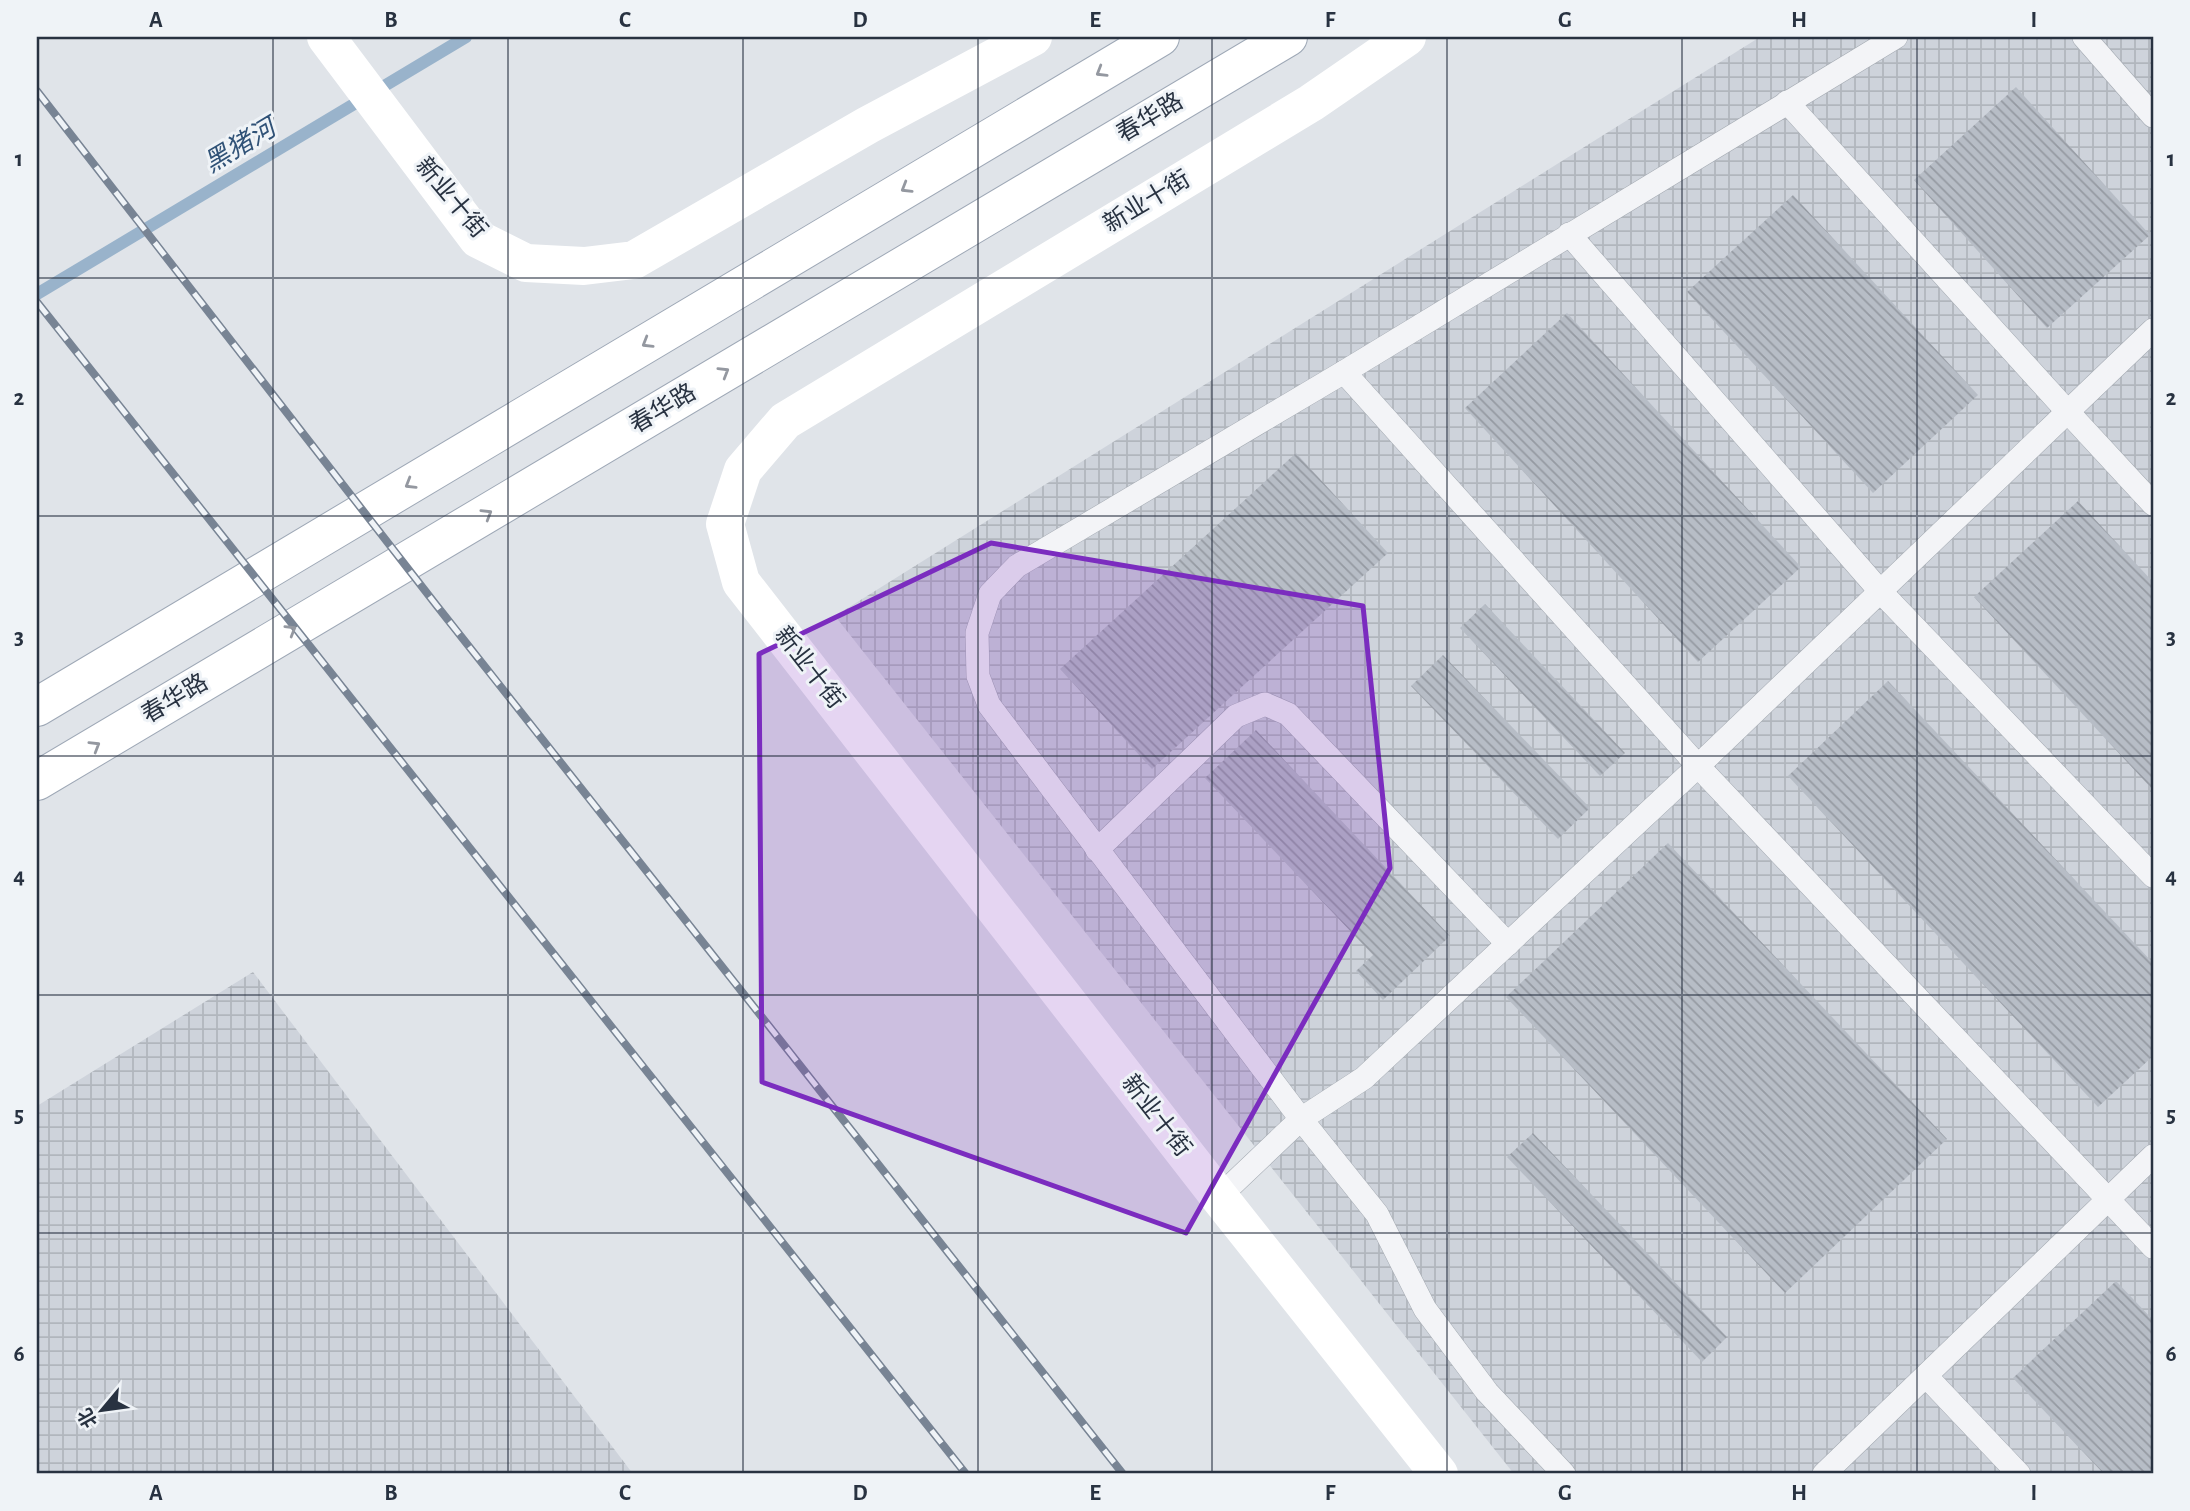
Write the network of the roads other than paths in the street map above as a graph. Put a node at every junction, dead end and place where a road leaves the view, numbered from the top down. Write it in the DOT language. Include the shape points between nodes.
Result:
graph roads {
  1 [pos="326,37"];
  2 [pos="1033,37"];
  3 [pos="1160,37"];
  4 [pos="1288,37"];
  5 [pos="1407,37"];
  6 [pos="1896,37"];
  7 [pos="2084,37"];
  8 [pos="1787,102"];
  9 [pos="2153,116"];
  10 [pos="1569,234"];
  11 [pos="2153,330"];
  12 [pos="1343,372"];
  13 [pos="2067,411"];
  14 [pos="2153,504"];
  15 [pos="1880,591"];
  16 [pos="37,707"];
  17 [pos="1698,765"];
  18 [pos="37,781"];
  19 [pos="1097,850"];
  20 [pos="2153,876"];
  21 [pos="1508,944"];
  22 [pos="1301,1119"];
  23 [pos="2153,1156"];
  24 [pos="1219,1197"];
  25 [pos="2109,1200"];
  26 [pos="2153,1247"];
  27 [pos="1926,1376"];
  28 [pos="1439,1474"];
  29 [pos="1564,1474"];
  30 [pos="1824,1474"];
  31 [pos="2019,1474"];
  1 -- 2 [label="main road, 新业十街" via="478,239 527,262 584,265 634,260 868,125"];
  3 -- 16 [label="main road, one-way"];
  18 -- 4 [label="main road, 春华路, one-way"];
  5 -- 24 [label="main road, 新业十街" via="1311,103 785,421 743,470 725,524 741,582"];
  6 -- 8 [label="lane"];
  7 -- 9 [label="lane"];
  8 -- 10 [label="lane"];
  8 -- 13 [label="lane"];
  10 -- 12 [label="lane"];
  10 -- 15 [label="lane"];
  11 -- 13 [label="lane"];
  12 -- 17 [label="lane"];
  12 -- 19 [label="lane" via="1017,566 990,594 977,633 978,676 989,705"];
  13 -- 14 [label="lane"];
  13 -- 15 [label="lane"];
  15 -- 17 [label="lane"];
  15 -- 20 [label="lane"];
  17 -- 21 [label="lane"];
  17 -- 25 [label="lane"];
  19 -- 21 [label="lane" via="1236,716 1265,704 1288,714"];
  19 -- 22 [label="lane"];
  21 -- 22 [label="lane" via="1364,1078"];
  22 -- 24 [label="lane"];
  22 -- 29 [label="lane" via="1377,1214 1425,1309 1487,1392"];
  23 -- 25 [label="lane"];
  24 -- 28 [label="main road, 新业十街"];
  25 -- 26 [label="lane"];
  25 -- 27 [label="lane"];
  27 -- 30 [label="lane"];
  27 -- 31 [label="lane"];
}
